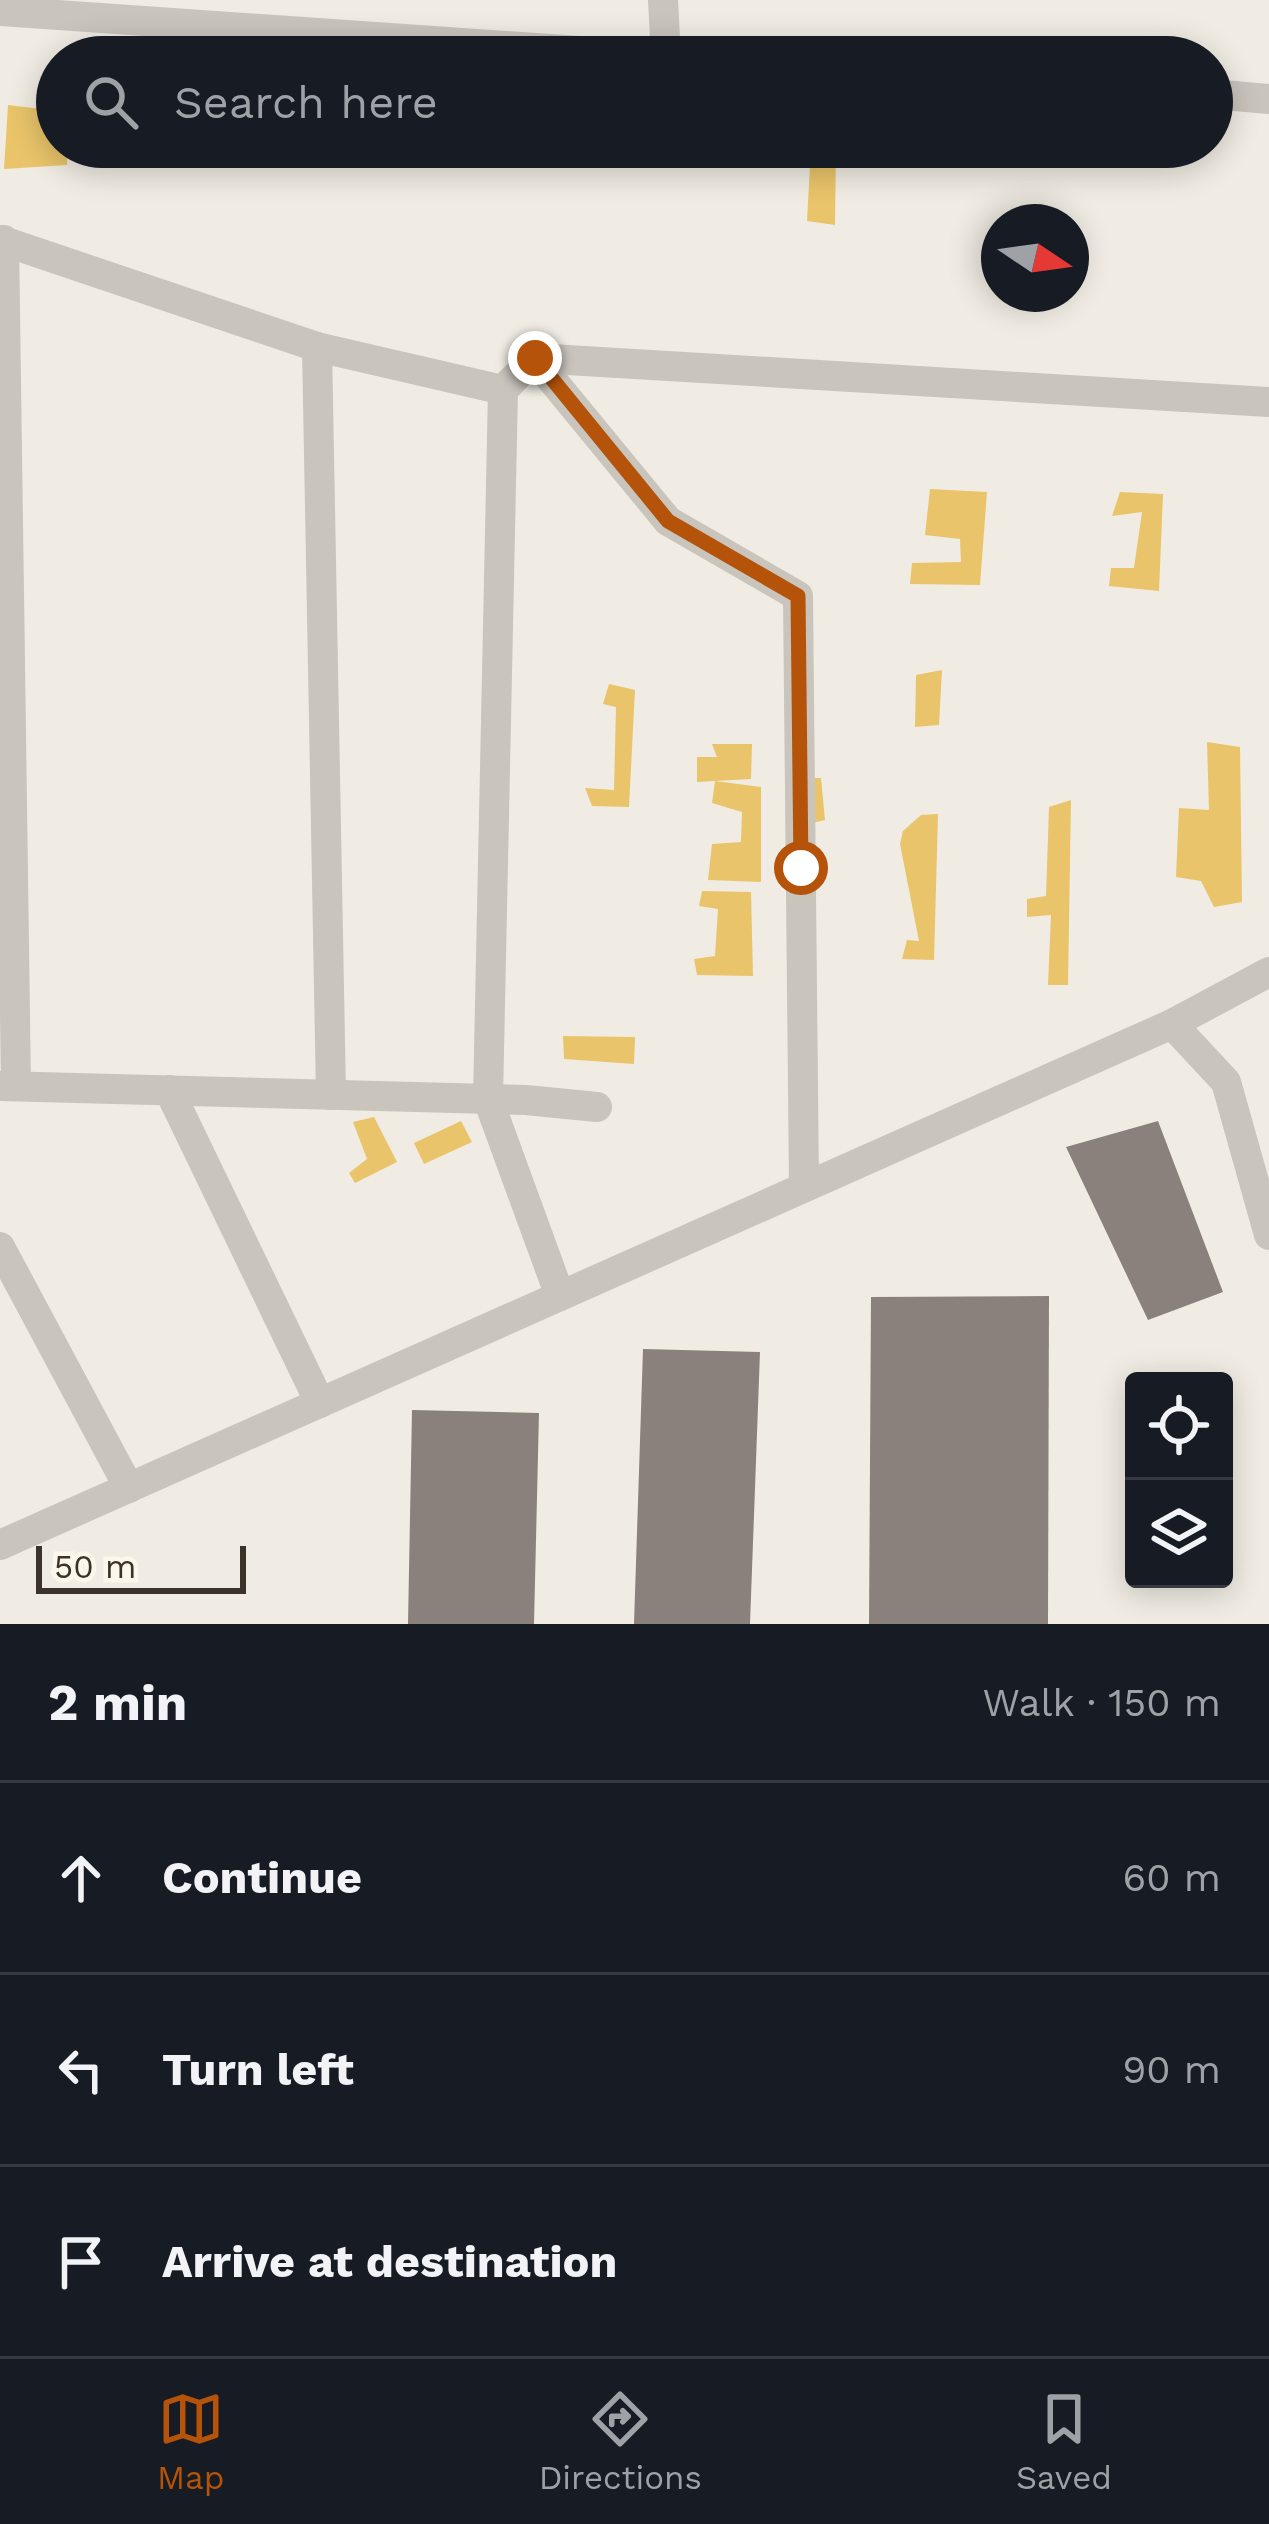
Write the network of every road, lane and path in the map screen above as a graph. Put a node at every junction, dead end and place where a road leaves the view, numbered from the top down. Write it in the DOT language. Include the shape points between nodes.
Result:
graph roads {
  1 [pos="664,0"];
  2 [pos="0,11"];
  3 [pos="198,12"];
  4 [pos="447,36"];
  5 [pos="665,36"];
  6 [pos="1233,96"];
  7 [pos="1269,99"];
  8 [pos="2,240"];
  9 [pos="317,347"];
  10 [pos="535,358"];
  11 [pos="502,390"];
  12 [pos="1269,402"];
  13 [pos="1269,972"];
  14 [pos="1172,1024"];
  15 [pos="8,1086"];
  16 [pos="169,1090"];
  17 [pos="331,1095"];
  18 [pos="488,1099"];
  19 [pos="597,1107"];
  20 [pos="804,1187"];
  21 [pos="1269,1235"];
  22 [pos="0,1247"];
  23 [pos="560,1296"];
  24 [pos="320,1403"];
  25 [pos="129,1488"];
  26 [pos="0,1546"];
  1 -- 5 [label="street"];
  2 -- 3 [label="street"];
  3 -- 4 [label="street"];
  6 -- 7 [label="street"];
  8 -- 9 [label="street"];
  8 -- 15 [label="street"];
  9 -- 11 [label="street"];
  9 -- 17 [label="street"];
  10 -- 11 [label="street"];
  10 -- 12 [label="street"];
  10 -- 20 [label="street" via="668,521 798,596"];
  11 -- 18 [label="street"];
  13 -- 14 [label="street"];
  14 -- 20 [label="street"];
  14 -- 21 [label="street" via="1226,1082"];
  15 -- 16 [label="street"];
  16 -- 17 [label="street"];
  16 -- 24 [label="street"];
  17 -- 18 [label="street"];
  18 -- 19 [label="street"];
  18 -- 23 [label="street"];
  20 -- 23 [label="street"];
  22 -- 25 [label="street"];
  23 -- 24 [label="street"];
  24 -- 25 [label="street"];
  25 -- 26 [label="street"];
}
